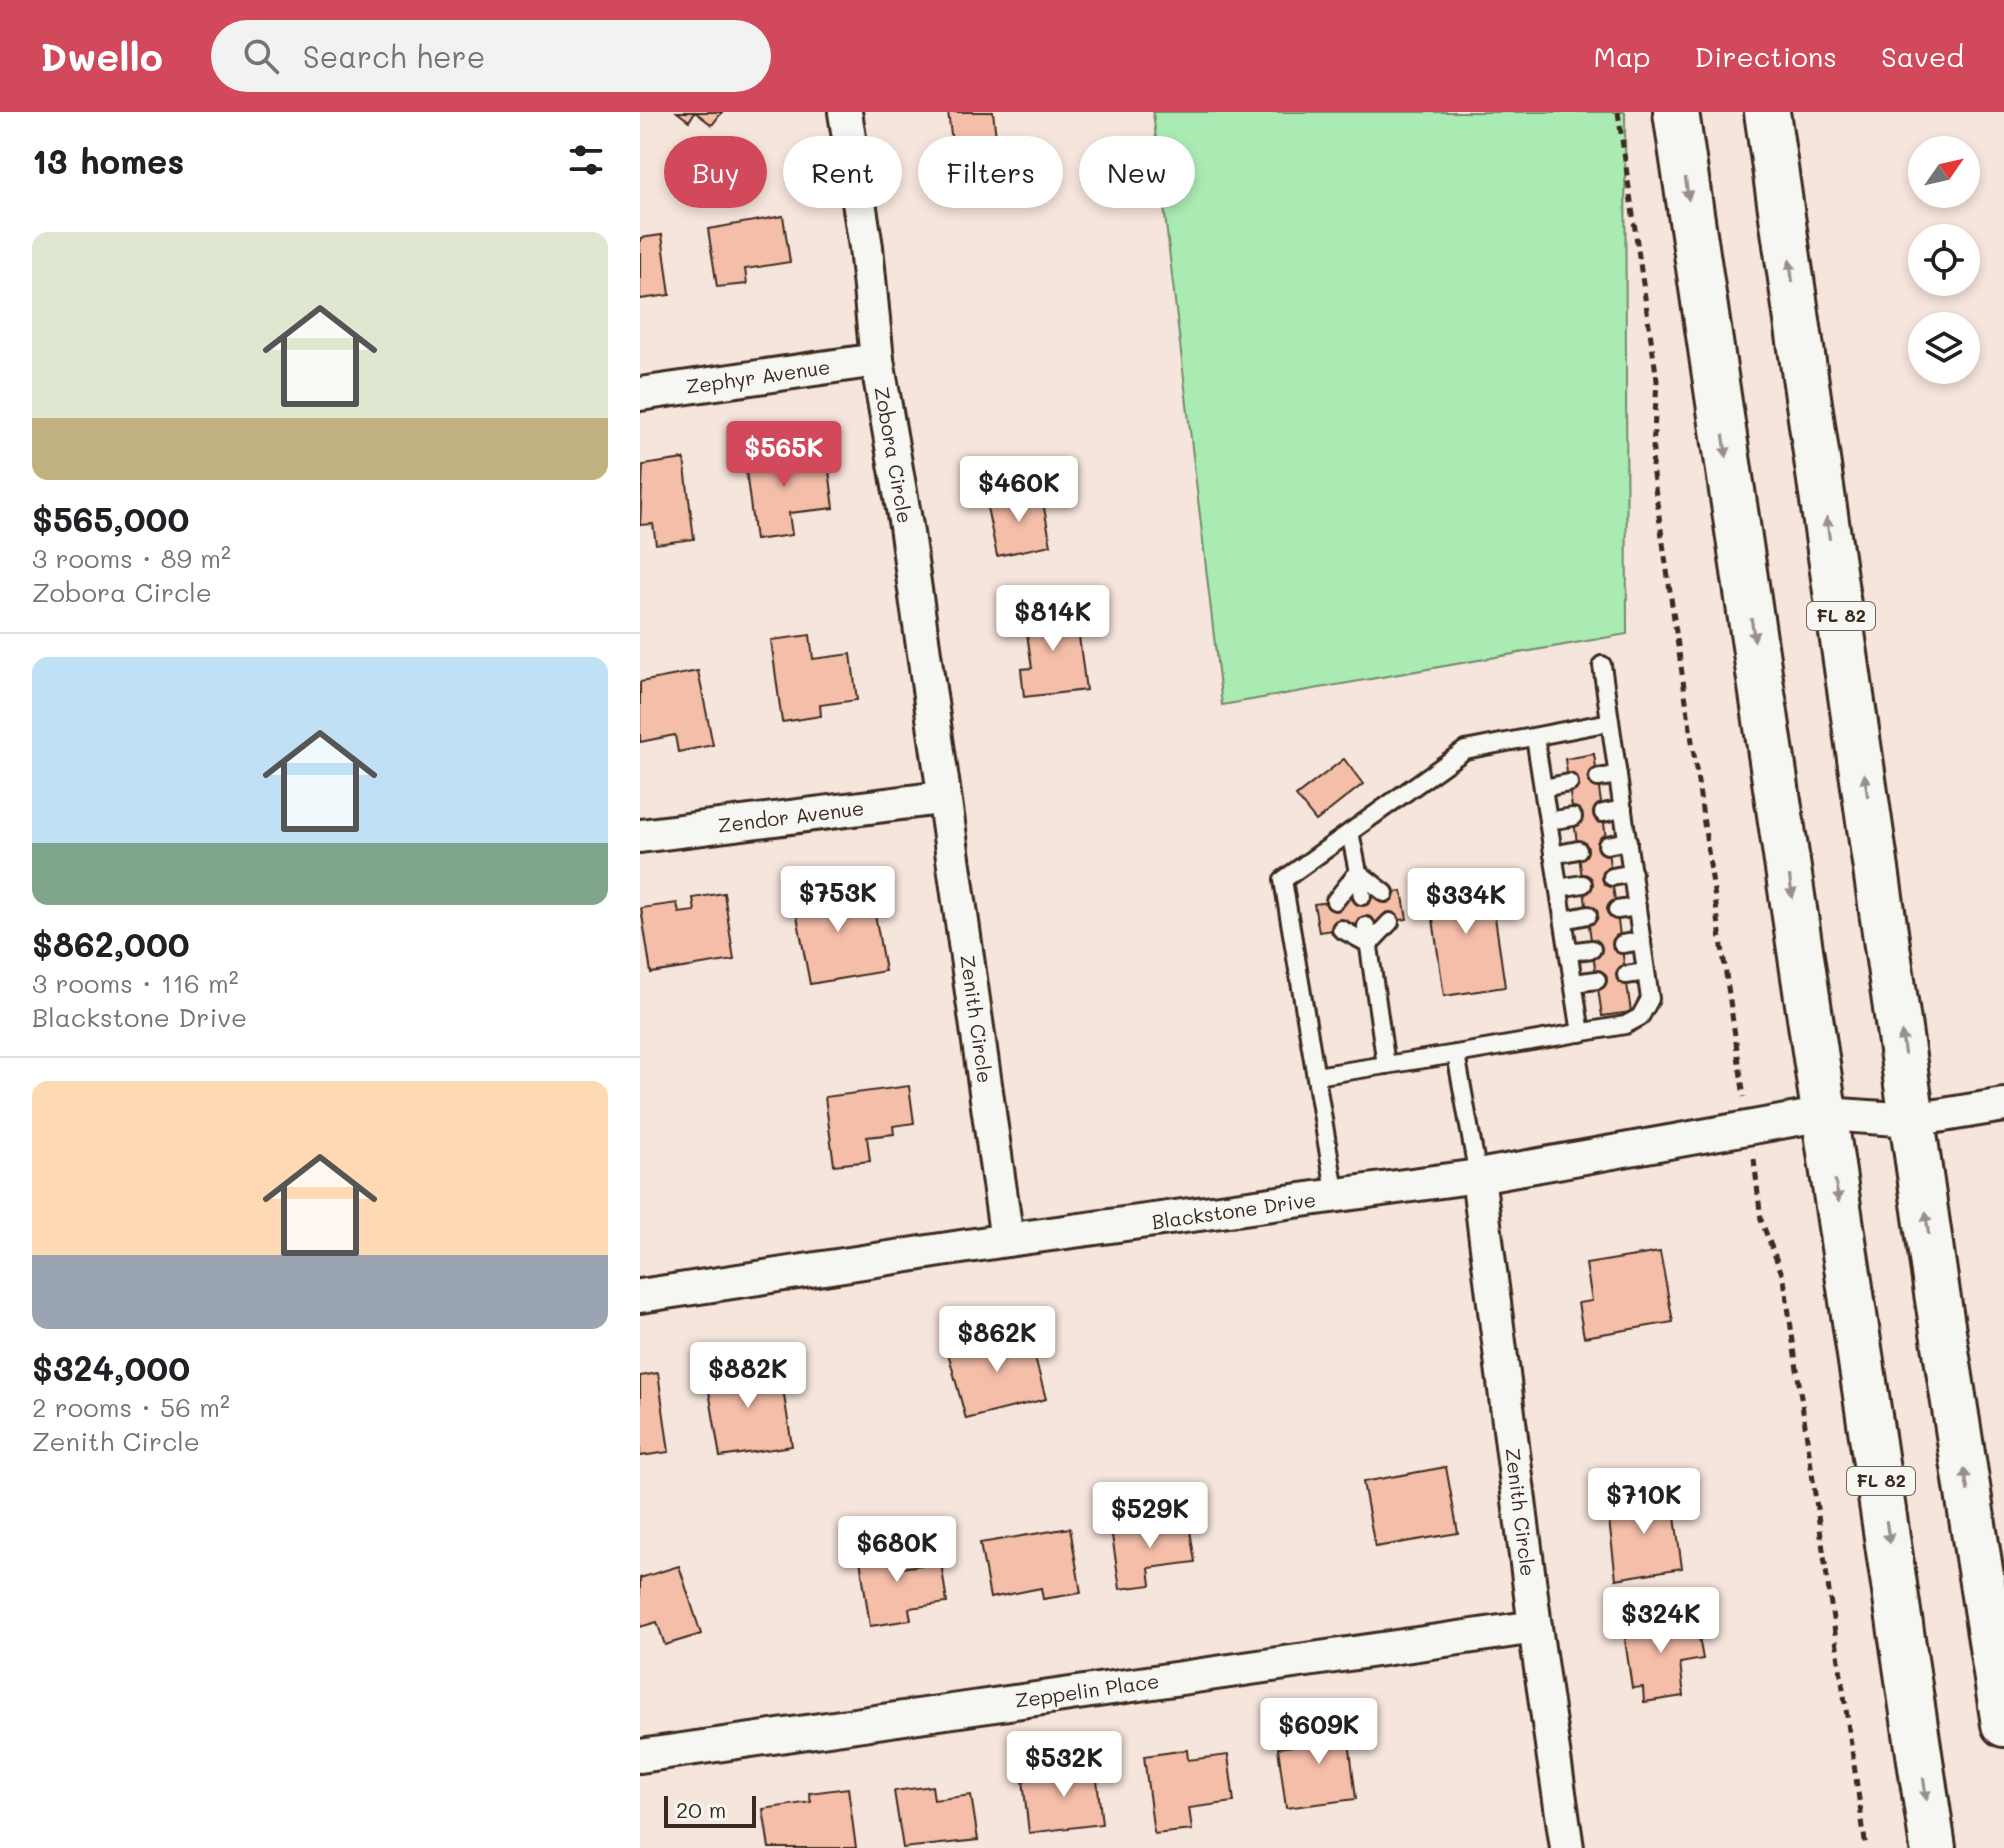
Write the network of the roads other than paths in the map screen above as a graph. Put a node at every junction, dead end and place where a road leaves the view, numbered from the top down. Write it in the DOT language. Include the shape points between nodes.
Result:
graph roads {
  1 [pos="845,112"];
  2 [pos="1676,112"];
  3 [pos="1767,112"];
  4 [pos="877,360"];
  5 [pos="640,394"];
  6 [pos="1602,665"];
  7 [pos="1610,722"];
  8 [pos="1535,737"];
  9 [pos="1618,775"];
  10 [pos="1598,778"];
  11 [pos="1569,783"];
  12 [pos="1543,788"];
  13 [pos="941,798"];
  14 [pos="1623,809"];
  15 [pos="1603,813"];
  16 [pos="1573,817"];
  17 [pos="1548,821"];
  18 [pos="1350,832"];
  19 [pos="640,836"];
  20 [pos="1628,841"];
  21 [pos="1607,845"];
  22 [pos="1578,850"];
  23 [pos="1553,855"];
  24 [pos="1358,872"];
  25 [pos="1633,873"];
  26 [pos="1612,877"];
  27 [pos="1583,884"];
  28 [pos="1559,888"];
  29 [pos="1385,893"];
  30 [pos="1362,896"];
  31 [pos="1335,901"];
  32 [pos="1637,907"];
  33 [pos="1617,910"];
  34 [pos="1588,915"];
  35 [pos="1564,920"];
  36 [pos="1390,922"];
  37 [pos="1366,926"];
  38 [pos="1341,929"];
  39 [pos="1642,941"];
  40 [pos="1369,944"];
  41 [pos="1622,944"];
  42 [pos="1592,949"];
  43 [pos="1569,952"];
  44 [pos="1646,972"];
  45 [pos="1626,975"];
  46 [pos="1597,980"];
  47 [pos="1574,983"];
  48 [pos="1581,1033"];
  49 [pos="1456,1054"];
  50 [pos="1386,1065"];
  51 [pos="1316,1076"];
  52 [pos="2004,1105"];
  53 [pos="1825,1114"];
  54 [pos="1913,1120"];
  55 [pos="1478,1176"];
  56 [pos="1336,1197"];
  57 [pos="1007,1240"];
  58 [pos="640,1296"];
  59 [pos="1535,1627"];
  60 [pos="2004,1724"];
  61 [pos="640,1756"];
  62 [pos="1567,1848"];
  63 [pos="1933,1848"];
  1 -- 4 [label="street, Zobora Circle"];
  2 -- 53 [label="highway, FL 82, one-way"];
  54 -- 3 [label="highway, FL 82, one-way"];
  4 -- 5 [label="street, Zephyr Avenue"];
  4 -- 13 [label="street, Zobora Circle" via="906,526"];
  6 -- 7 [label="lane"];
  7 -- 8 [label="lane"];
  7 -- 9 [label="lane"];
  8 -- 12 [label="lane"];
  8 -- 18 [label="lane" via="1465,750"];
  9 -- 10 [label="lane"];
  9 -- 14 [label="lane"];
  11 -- 12 [label="lane"];
  12 -- 17 [label="lane"];
  13 -- 19 [label="street, Zendor Avenue"];
  13 -- 57 [label="street, Zenith Circle"];
  14 -- 15 [label="lane"];
  14 -- 20 [label="lane"];
  16 -- 17 [label="lane"];
  17 -- 23 [label="lane"];
  18 -- 24 [label="lane"];
  18 -- 51 [label="lane" via="1283,880"];
  20 -- 21 [label="lane"];
  20 -- 25 [label="lane"];
  22 -- 23 [label="lane"];
  23 -- 28 [label="lane"];
  24 -- 29 [label="lane"];
  24 -- 30 [label="lane"];
  24 -- 31 [label="lane"];
  25 -- 26 [label="lane"];
  25 -- 32 [label="lane"];
  27 -- 28 [label="lane"];
  28 -- 35 [label="lane"];
  32 -- 33 [label="lane"];
  32 -- 39 [label="lane"];
  34 -- 35 [label="lane"];
  35 -- 43 [label="lane"];
  36 -- 40 [label="lane"];
  37 -- 40 [label="lane"];
  38 -- 40 [label="lane"];
  39 -- 41 [label="lane"];
  39 -- 44 [label="lane"];
  40 -- 50 [label="lane"];
  42 -- 43 [label="lane"];
  43 -- 47 [label="lane"];
  44 -- 45 [label="lane"];
  44 -- 48 [label="lane" via="1650,999 1640,1017"];
  46 -- 47 [label="lane"];
  47 -- 48 [label="lane"];
  48 -- 49 [label="lane"];
  49 -- 50 [label="lane"];
  49 -- 55 [label="lane"];
  50 -- 51 [label="lane"];
  51 -- 56 [label="lane"];
  52 -- 54 [label="street, Blackstone Drive"];
  53 -- 54 [label="street, Blackstone Drive"];
  53 -- 55 [label="street, Blackstone Drive"];
  53 -- 63 [label="highway, FL 82, one-way"];
  60 -- 54 [label="highway, FL 82, one-way"];
  55 -- 56 [label="street, Blackstone Drive"];
  55 -- 59 [label="street, Zenith Circle"];
  56 -- 57 [label="street, Blackstone Drive"];
  57 -- 58 [label="street, Blackstone Drive"];
  59 -- 61 [label="street, Zeppelin Place"];
  59 -- 62 [label="street, Zenith Circle"];
}
